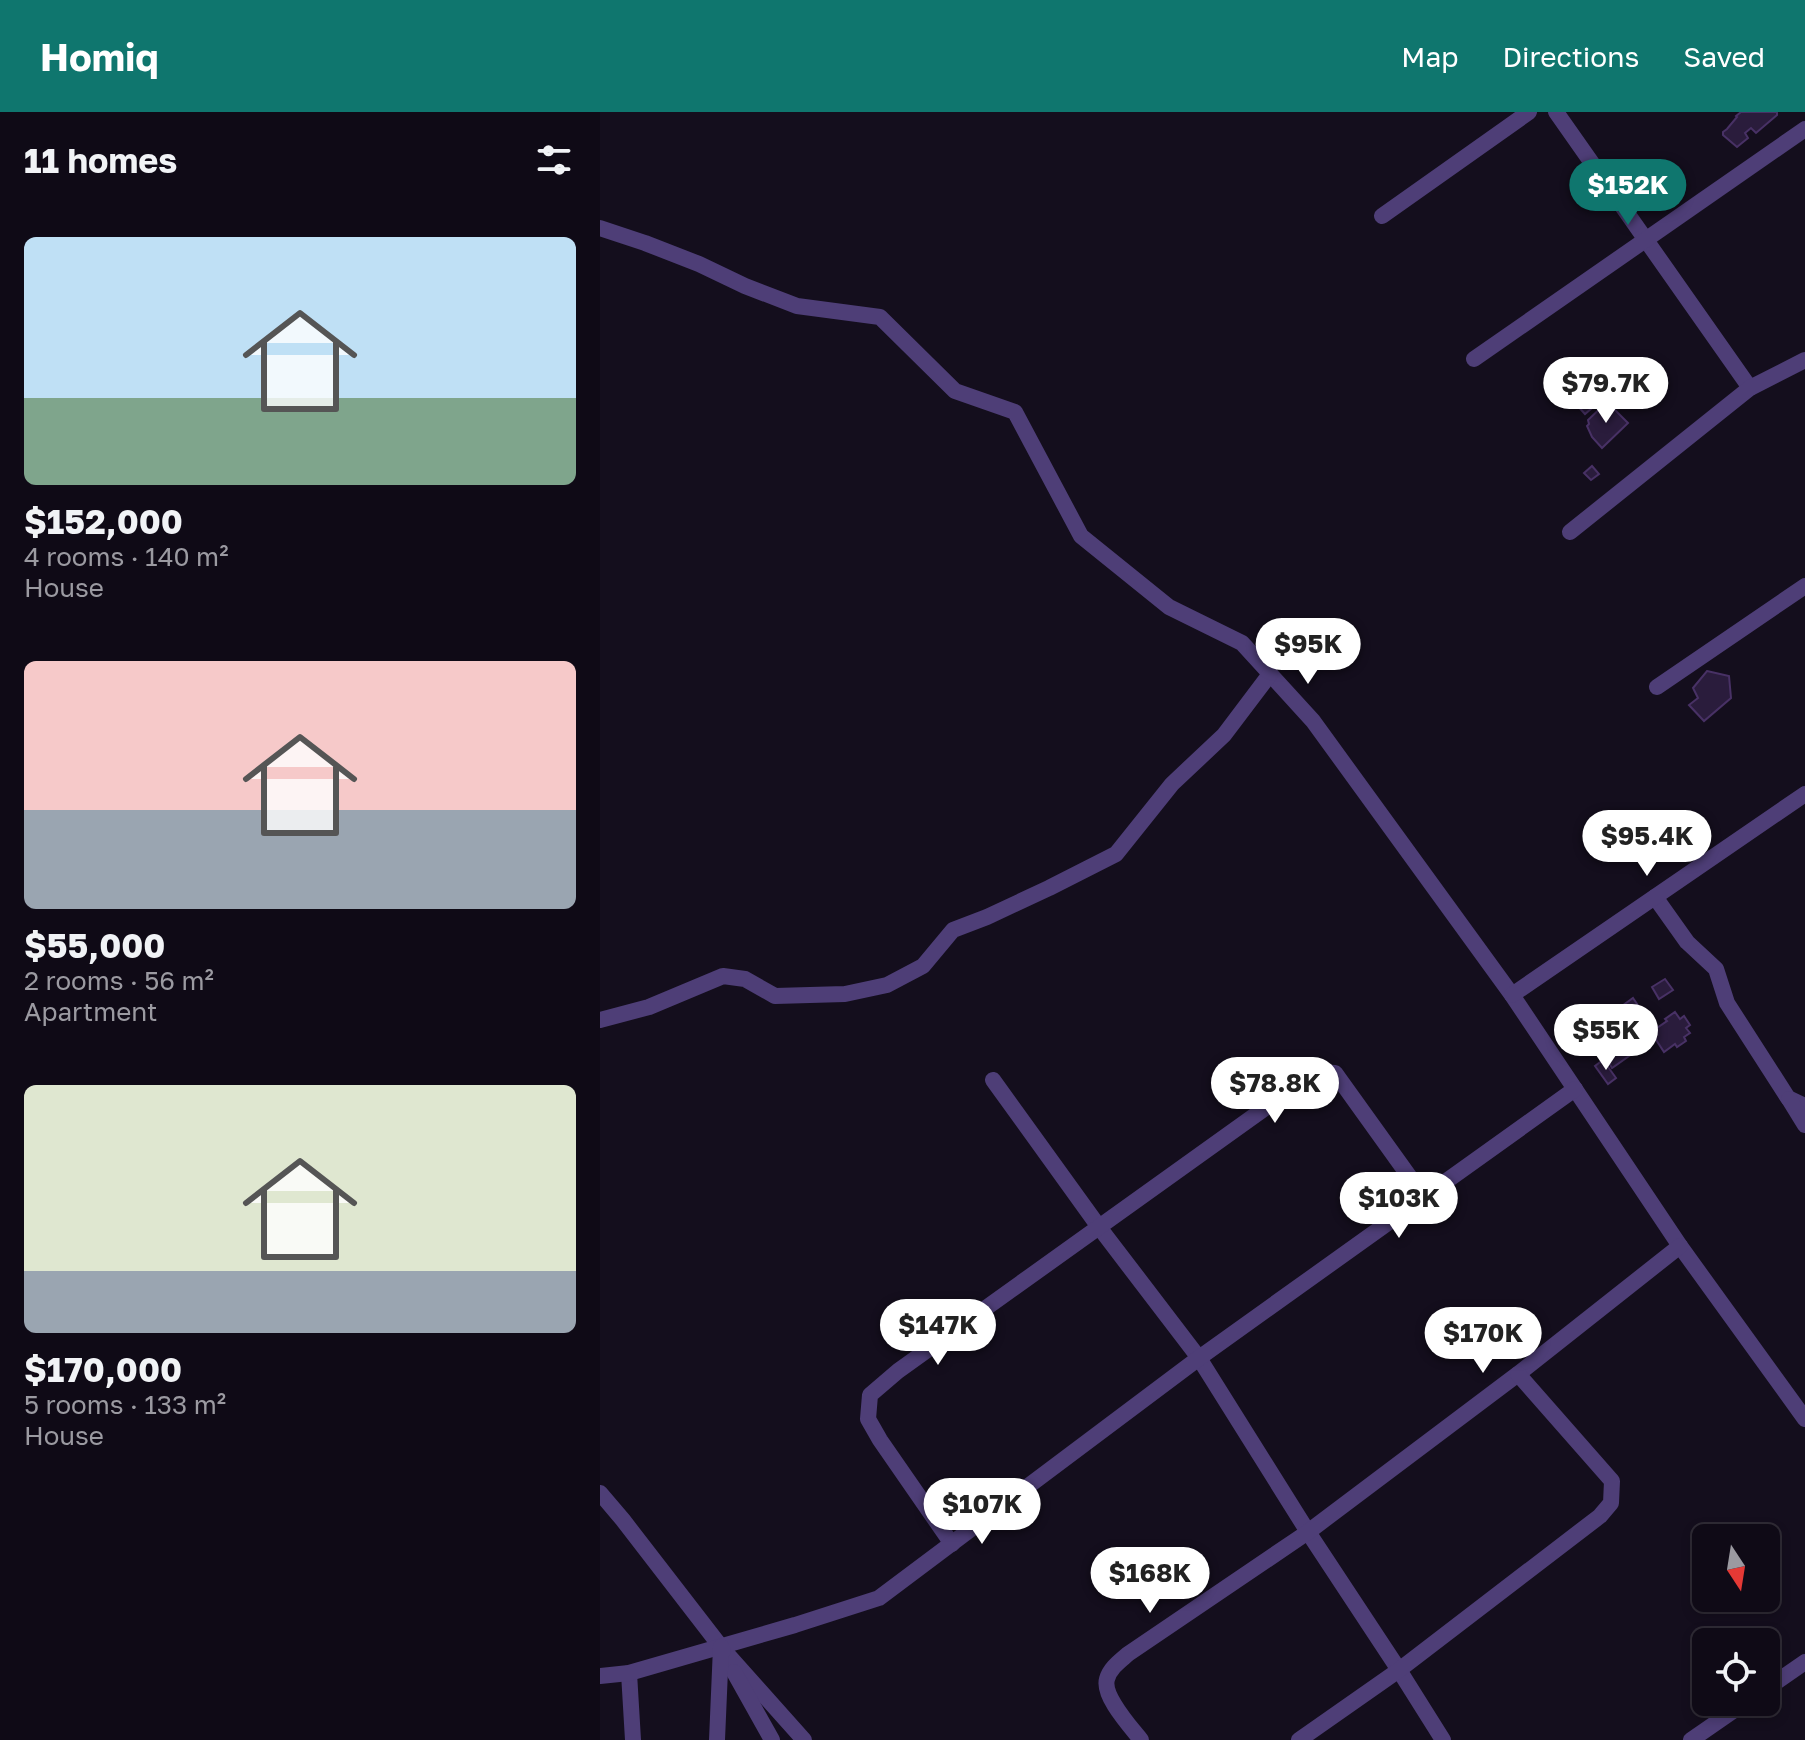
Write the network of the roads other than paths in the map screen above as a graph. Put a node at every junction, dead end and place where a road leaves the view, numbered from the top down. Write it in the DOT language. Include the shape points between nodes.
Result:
graph roads {
  1 [pos="1529,112"];
  2 [pos="1556,112"];
  3 [pos="1805,129"];
  4 [pos="1382,216"];
  5 [pos="600,228"];
  6 [pos="1644,240"];
  7 [pos="1474,359"];
  8 [pos="1805,360"];
  9 [pos="1750,388"];
  10 [pos="1570,532"];
  11 [pos="1805,586"];
  12 [pos="1270,674"];
  13 [pos="1657,687"];
  14 [pos="1805,794"];
  15 [pos="1655,897"];
  16 [pos="1512,995"];
  17 [pos="600,1020"];
  18 [pos="993,1080"];
  19 [pos="1575,1089"];
  20 [pos="1788,1098"];
  21 [pos="1805,1106"];
  22 [pos="1805,1125"];
  23 [pos="1424,1197"];
  24 [pos="1099,1227"];
  25 [pos="1680,1246"];
  26 [pos="1199,1358"];
  27 [pos="1518,1374"];
  28 [pos="1805,1419"];
  29 [pos="600,1493"];
  30 [pos="1308,1532"];
  31 [pos="952,1544"];
  32 [pos="721,1647"];
  33 [pos="1805,1662"];
  34 [pos="1399,1670"];
  35 [pos="629,1673"];
  36 [pos="600,1676"];
  37 [pos="1780,1679"];
  38 [pos="1726,1716"];
  39 [pos="633,1740"];
  40 [pos="717,1740"];
  41 [pos="772,1740"];
  42 [pos="804,1740"];
  43 [pos="1141,1740"];
  44 [pos="1299,1740"];
  45 [pos="1443,1740"];
  46 [pos="1691,1740"];
  1 -- 4 [label="street"];
  2 -- 6 [label="street"];
  3 -- 6 [label="street"];
  5 -- 12 [label="street" via="797,306 880,317 955,391 1015,412 1081,536 1169,607 1242,643"];
  6 -- 7 [label="street"];
  6 -- 9 [label="street"];
  8 -- 9 [label="street"];
  9 -- 10 [label="street"];
  11 -- 13 [label="street"];
  12 -- 16 [label="street" via="1313,721"];
  12 -- 17 [label="street" via="1224,735 1172,784 1116,854 953,930 923,966 887,985 845,994 775,996 745,979 723,976 649,1007"];
  14 -- 15 [label="street"];
  15 -- 16 [label="street"];
  15 -- 20 [label="street" via="1687,942 1716,969 1727,1003"];
  16 -- 19 [label="street"];
  18 -- 24 [label="street"];
  19 -- 23 [label="street"];
  19 -- 25 [label="street"];
  20 -- 21 [label="street"];
  20 -- 22 [label="street"];
  23 -- 24 [label="street" via="1335,1073 1320,1072"];
  23 -- 26 [label="street"];
  24 -- 26 [label="street"];
  24 -- 31 [label="street" via="870,1395 868,1419"];
  25 -- 27 [label="street"];
  25 -- 28 [label="street"];
  26 -- 30 [label="street"];
  26 -- 31 [label="street"];
  27 -- 30 [label="street"];
  27 -- 34 [label="street" via="1612,1481 1611,1503"];
  29 -- 32 [label="street"];
  30 -- 34 [label="street"];
  30 -- 43 [label="street" via="1114,1667 1106,1680 1108,1696"];
  31 -- 32 [label="street" via="879,1598"];
  32 -- 35 [label="street"];
  32 -- 40 [label="street"];
  32 -- 41 [label="street"];
  32 -- 42 [label="street"];
  33 -- 37 [label="street"];
  34 -- 44 [label="street"];
  34 -- 45 [label="street"];
  35 -- 36 [label="street"];
  35 -- 39 [label="street"];
  38 -- 46 [label="street"];
}
